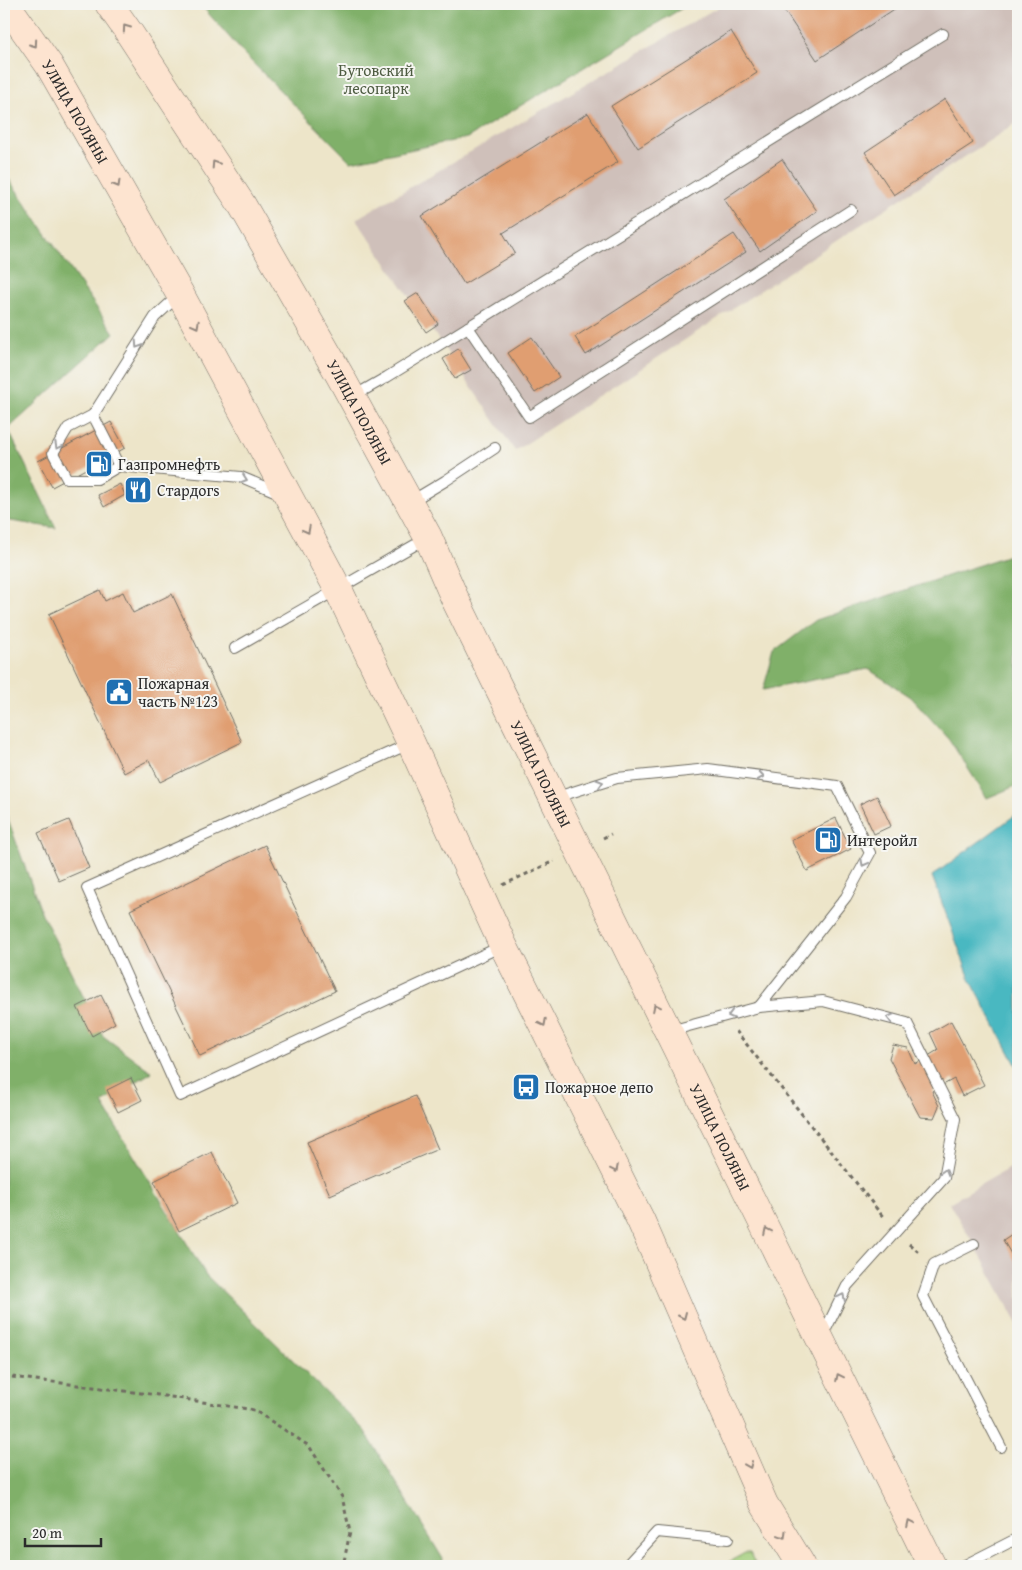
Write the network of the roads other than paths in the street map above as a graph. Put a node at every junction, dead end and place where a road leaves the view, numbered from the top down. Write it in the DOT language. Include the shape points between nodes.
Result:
graph roads {
  1 [pos="6,4"];
  2 [pos="109,4"];
  3 [pos="943,34"];
  4 [pos="851,210"];
  5 [pos="180,294"];
  6 [pos="468,327"];
  7 [pos="351,397"];
  8 [pos="93,415"];
  9 [pos="495,448"];
  10 [pos="119,466"];
  11 [pos="290,498"];
  12 [pos="409,502"];
  13 [pos="428,537"];
  14 [pos="338,589"];
  15 [pos="235,648"];
  16 [pos="412,743"];
  17 [pos="553,798"];
  18 [pos="503,945"];
  19 [pos="759,1007"];
  20 [pos="668,1032"];
  21 [pos="974,1244"];
  22 [pos="821,1340"];
  23 [pos="1001,1447"];
  24 [pos="1018,1538"];
  25 [pos="728,1539"];
  26 [pos="626,1566"];
  27 [pos="802,1566"];
  28 [pos="932,1566"];
  29 [pos="963,1566"];
  1 -- 5 [label="main road, УЛИЦА ПОЛЯНЫ, one-way" via="49,65"];
  7 -- 2 [label="main road, УЛИЦА ПОЛЯНЫ, one-way" via="242,205"];
  3 -- 6 [label="lane"];
  4 -- 6 [label="lane" via="529,417"];
  5 -- 8 [label="lane, one-way" via="155,318"];
  5 -- 11 [label="main road, УЛИЦА ПОЛЯНЫ, one-way"];
  6 -- 7 [label="lane"];
  7 -- 12 [label="main road, УЛИЦА ПОЛЯНЫ"];
  8 -- 10 [label="lane"];
  8 -- 10 [label="lane, one-way" via="68,428 53,453 67,479 97,479"];
  9 -- 12 [label="lane"];
  10 -- 11 [label="lane, one-way" via="241,477"];
  11 -- 14 [label="main road, УЛИЦА ПОЛЯНЫ, one-way"];
  12 -- 13 [label="main road, УЛИЦА ПОЛЯНЫ"];
  13 -- 14 [label="lane"];
  13 -- 17 [label="main road, УЛИЦА ПОЛЯНЫ"];
  14 -- 15 [label="lane"];
  14 -- 16 [label="main road, УЛИЦА ПОЛЯНЫ"];
  16 -- 18 [label="main road, УЛИЦА ПОЛЯНЫ"];
  16 -- 18 [label="lane" via="86,888 180,1096"];
  17 -- 19 [label="lane, one-way" via="617,778 708,769 837,786 870,853 846,897"];
  20 -- 17 [label="main road, УЛИЦА ПОЛЯНЫ, one-way"];
  18 -- 27 [label="main road, УЛИЦА ПОЛЯНЫ, one-way" via="641,1221 764,1504"];
  19 -- 20 [label="lane, one-way"];
  22 -- 19 [label="lane, one-way" via="848,1286 944,1178 955,1119 907,1023 823,1001"];
  22 -- 20 [label="main road, УЛИЦА ПОЛЯНЫ, one-way"];
  21 -- 23 [label="lane" via="934,1264 923,1296"];
  28 -- 22 [label="main road, УЛИЦА ПОЛЯНЫ, one-way"];
  24 -- 29 [label="lane"];
  25 -- 26 [label="lane" via="657,1532"];
}
